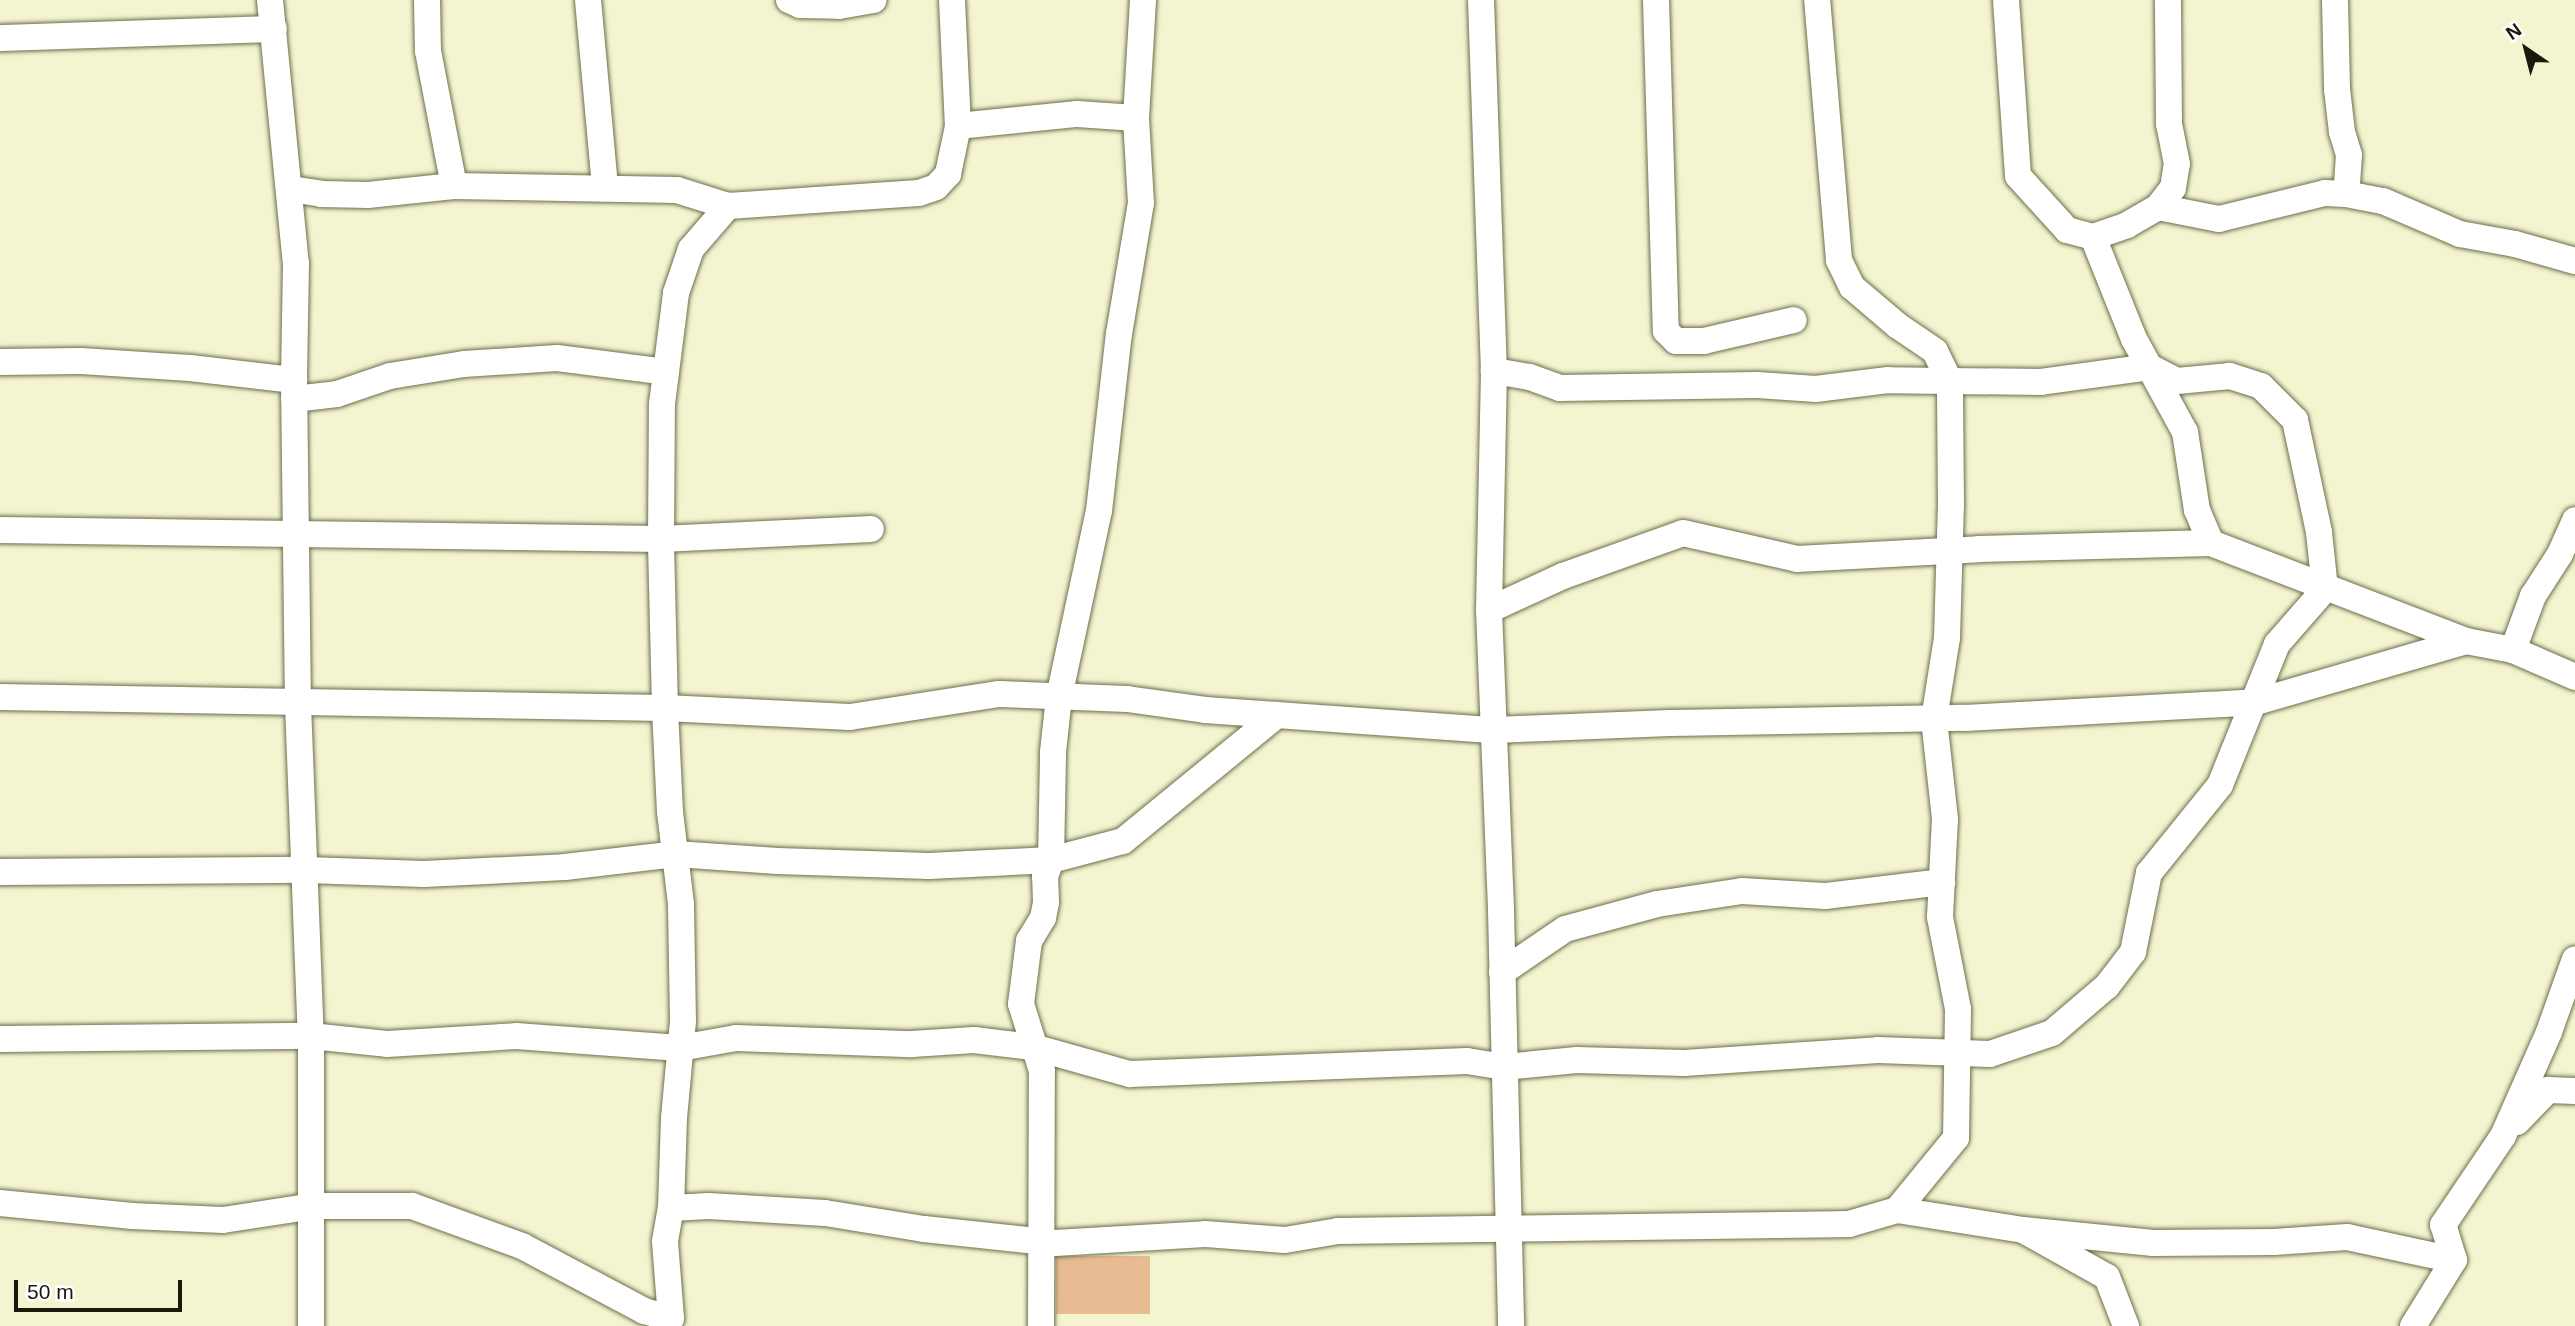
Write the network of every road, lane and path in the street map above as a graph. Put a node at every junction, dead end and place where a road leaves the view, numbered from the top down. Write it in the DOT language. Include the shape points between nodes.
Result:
graph roads {
  1 [pos="270,0"];
  2 [pos="427,0"];
  3 [pos="588,0"];
  4 [pos="789,0"];
  5 [pos="873,0"];
  6 [pos="952,0"];
  7 [pos="1143,0"];
  8 [pos="1481,0"];
  9 [pos="1656,0"];
  10 [pos="1817,0"];
  11 [pos="2006,0"];
  12 [pos="2168,0"];
  13 [pos="2335,0"];
  14 [pos="274,29"];
  15 [pos="0,38"];
  16 [pos="1136,118"];
  17 [pos="958,126"];
  18 [pos="454,187"];
  19 [pos="291,188"];
  20 [pos="605,188"];
  21 [pos="2346,194"];
  22 [pos="728,206"];
  23 [pos="2158,207"];
  24 [pos="2093,237"];
  25 [pos="2575,261"];
  26 [pos="1794,320"];
  27 [pos="0,362"];
  28 [pos="2150,367"];
  29 [pos="1494,371"];
  30 [pos="666,372"];
  31 [pos="1950,382"];
  32 [pos="294,390"];
  33 [pos="2575,520"];
  34 [pos="871,529"];
  35 [pos="0,530"];
  36 [pos="297,533"];
  37 [pos="661,539"];
  38 [pos="2211,543"];
  39 [pos="1948,551"];
  40 [pos="2325,589"];
  41 [pos="1489,610"];
  42 [pos="2466,641"];
  43 [pos="2513,650"];
  44 [pos="2575,677"];
  45 [pos="1059,696"];
  46 [pos="0,697"];
  47 [pos="2256,702"];
  48 [pos="299,704"];
  49 [pos="665,708"];
  50 [pos="1277,715"];
  51 [pos="1934,719"];
  52 [pos="1494,730"];
  53 [pos="675,854"];
  54 [pos="1051,860"];
  55 [pos="307,870"];
  56 [pos="0,872"];
  57 [pos="1942,882"];
  58 [pos="2575,959"];
  59 [pos="1502,972"];
  60 [pos="312,1036"];
  61 [pos="0,1039"];
  62 [pos="1033,1047"];
  63 [pos="680,1048"];
  64 [pos="1956,1055"];
  65 [pos="1504,1067"];
  66 [pos="2575,1091"];
  67 [pos="2503,1136"];
  68 [pos="0,1203"];
  69 [pos="313,1206"];
  70 [pos="671,1208"];
  71 [pos="1896,1210"];
  72 [pos="1508,1229"];
  73 [pos="2023,1230"];
  74 [pos="1039,1242"];
  75 [pos="2454,1260"];
  76 [pos="672,1322"];
  77 [pos="311,1326"];
  78 [pos="1041,1326"];
  79 [pos="1511,1326"];
  80 [pos="2126,1326"];
  81 [pos="2413,1326"];
  1 -- 14 [label="street"];
  2 -- 18 [label="street" via="428,51"];
  3 -- 20 [label="street"];
  4 -- 5 [label="street" via="800,5 839,6"];
  6 -- 17 [label="street"];
  7 -- 16 [label="street"];
  8 -- 29 [label="street"];
  9 -- 26 [label="street" via="1665,331 1676,341 1704,341"];
  10 -- 31 [label="street" via="1839,260 1852,286 1935,351"];
  11 -- 24 [label="street" via="2018,176 2067,230"];
  12 -- 23 [label="street" via="2169,124 2177,164 2173,188"];
  13 -- 21 [label="street" via="2337,89 2349,155"];
  14 -- 15 [label="street"];
  14 -- 19 [label="street"];
  16 -- 17 [label="street" via="1077,114"];
  16 -- 45 [label="street" via="1141,203 1119,334 1099,511"];
  17 -- 22 [label="street" via="948,174 928,190"];
  18 -- 19 [label="street" via="368,195"];
  18 -- 20 [label="street"];
  19 -- 32 [label="street" via="296,263"];
  20 -- 22 [label="street" via="677,190"];
  21 -- 23 [label="street" via="2325,193 2219,219"];
  21 -- 25 [label="street" via="2383,201 2460,234"];
  22 -- 30 [label="street" via="691,249 676,293"];
  23 -- 24 [label="street"];
  24 -- 28 [label="street"];
  27 -- 32 [label="street" via="82,361 190,368"];
  28 -- 31 [label="street" via="2041,382"];
  28 -- 38 [label="street" via="2185,432 2197,510"];
  28 -- 40 [label="street" via="2177,381 2230,376 2262,386 2295,420 2319,532"];
  29 -- 31 [label="street" via="1560,388 1816,388 1888,380"];
  29 -- 41 [label="street"];
  30 -- 32 [label="street" via="558,358 464,364 390,376 337,394"];
  30 -- 37 [label="street"];
  31 -- 39 [label="street"];
  32 -- 36 [label="street"];
  33 -- 43 [label="street" via="2560,555 2533,596"];
  34 -- 37 [label="street"];
  35 -- 36 [label="street"];
  36 -- 37 [label="street"];
  36 -- 48 [label="street"];
  37 -- 49 [label="street"];
  38 -- 39 [label="street"];
  38 -- 40 [label="street"];
  39 -- 41 [label="street" via="1797,559 1683,533 1563,576"];
  39 -- 51 [label="street" via="1947,638"];
  40 -- 42 [label="street"];
  40 -- 47 [label="street" via="2277,644"];
  41 -- 52 [label="street"];
  42 -- 43 [label="street"];
  42 -- 47 [label="street"];
  43 -- 44 [label="street"];
  45 -- 49 [label="street" via="999,694 850,717"];
  45 -- 50 [label="street"];
  45 -- 54 [label="street"];
  46 -- 48 [label="street"];
  47 -- 51 [label="street"];
  47 -- 64 [label="street" via="2220,785 2149,873 2133,952 2107,986 2052,1033 1990,1054"];
  48 -- 49 [label="street"];
  48 -- 55 [label="street"];
  49 -- 53 [label="street"];
  50 -- 52 [label="street"];
  50 -- 54 [label="street" via="1123,841"];
  51 -- 52 [label="street"];
  51 -- 57 [label="street" via="1945,819"];
  52 -- 59 [label="street"];
  53 -- 54 [label="street" via="929,866"];
  53 -- 55 [label="street" via="565,867 437,873"];
  53 -- 63 [label="street" via="681,904"];
  54 -- 62 [label="street" via="1045,876 1043,918 1029,941 1020,1004"];
  55 -- 56 [label="street"];
  55 -- 60 [label="street"];
  57 -- 59 [label="street" via="1825,896 1742,891 1657,904 1565,929"];
  57 -- 64 [label="street" via="1940,917 1958,1010"];
  58 -- 67 [label="street"];
  59 -- 65 [label="street"];
  60 -- 61 [label="street"];
  60 -- 63 [label="street" via="387,1044 516,1035"];
  60 -- 69 [label="street"];
  62 -- 63 [label="street" via="974,1040 912,1044 736,1038"];
  62 -- 65 [label="street" via="1130,1074 1467,1061"];
  62 -- 74 [label="street" via="1042,1071"];
  63 -- 70 [label="street"];
  64 -- 65 [label="street" via="1878,1050 1782,1059 1684,1063 1577,1060"];
  64 -- 71 [label="street" via="1956,1138"];
  65 -- 72 [label="street"];
  66 -- 67 [label="street" via="2548,1090"];
  67 -- 75 [label="street" via="2443,1226"];
  68 -- 69 [label="street" via="223,1220"];
  69 -- 76 [label="street" via="412,1206 522,1246"];
  69 -- 77 [label="street"];
  70 -- 74 [label="street" via="825,1213"];
  70 -- 76 [label="street" via="665,1241"];
  71 -- 72 [label="street" via="1849,1224"];
  71 -- 73 [label="street"];
  72 -- 74 [label="street" via="1338,1231 1285,1240 1205,1234"];
  72 -- 79 [label="street"];
  73 -- 75 [label="street" via="2153,1243 2347,1237"];
  73 -- 80 [label="street" via="2107,1277"];
  74 -- 78 [label="street"];
  75 -- 81 [label="street"];
}
